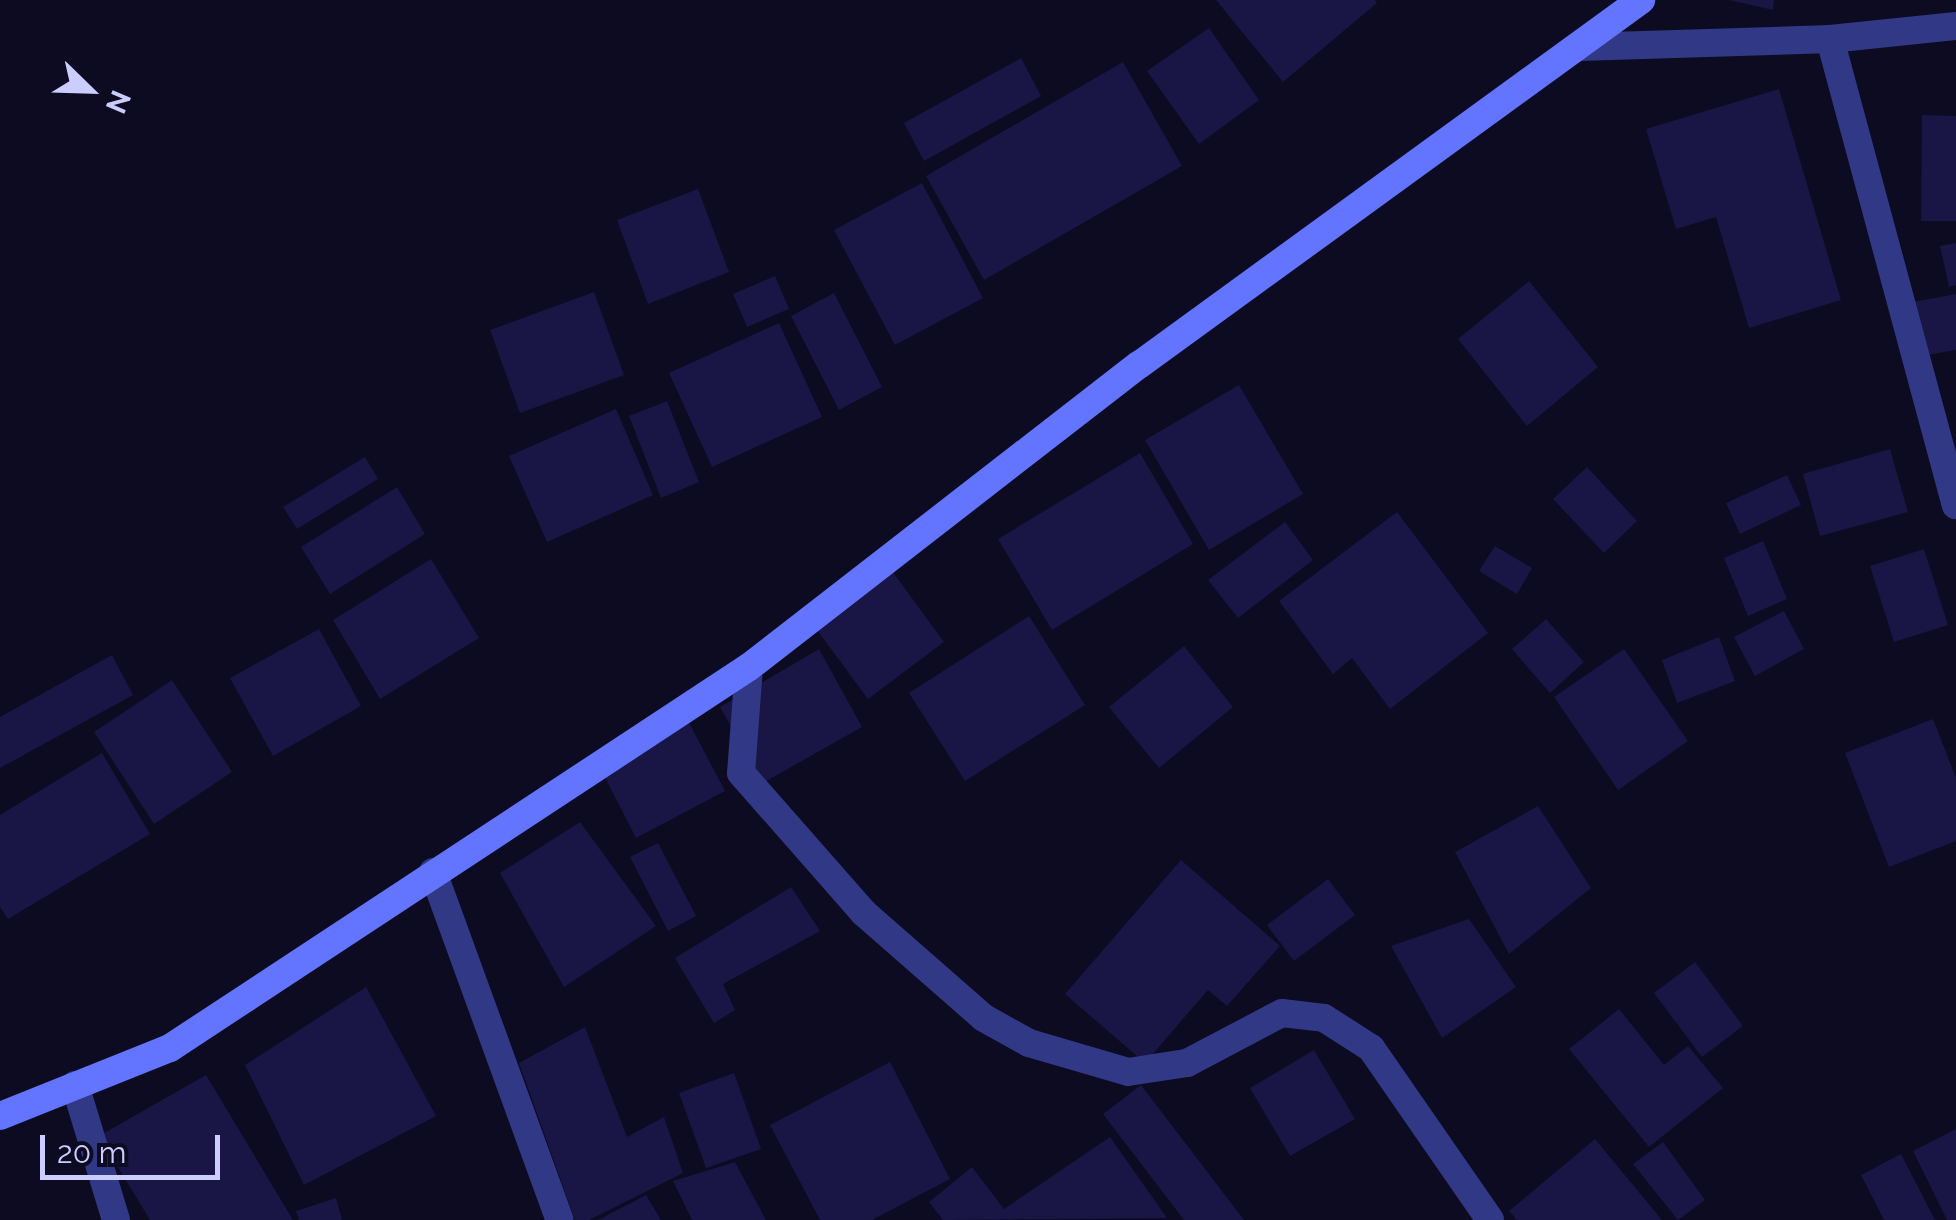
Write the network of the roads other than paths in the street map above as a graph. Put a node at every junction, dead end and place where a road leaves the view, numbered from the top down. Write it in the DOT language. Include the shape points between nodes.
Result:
graph roads {
  1 [pos="1642,0"];
  2 [pos="1956,26"];
  3 [pos="1830,40"];
  4 [pos="1580,47"];
  5 [pos="1956,505"];
  6 [pos="750,667"];
  7 [pos="433,872"];
  8 [pos="74,1085"];
  9 [pos="0,1116"];
  10 [pos="116,1220"];
  11 [pos="560,1220"];
  12 [pos="1490,1220"];
  1 -- 4 [label="main road"];
  2 -- 3 [label="street"];
  3 -- 4 [label="street"];
  3 -- 5 [label="street"];
  4 -- 6 [label="main road" via="1139,365"];
  6 -- 7 [label="main road"];
  6 -- 12 [label="street" via="741,773 864,913 984,1018 1029,1044 1128,1072 1187,1063 1282,1013 1324,1018 1371,1048"];
  7 -- 8 [label="main road" via="170,1048"];
  7 -- 11 [label="street"];
  8 -- 9 [label="main road"];
  8 -- 10 [label="street"];
}
